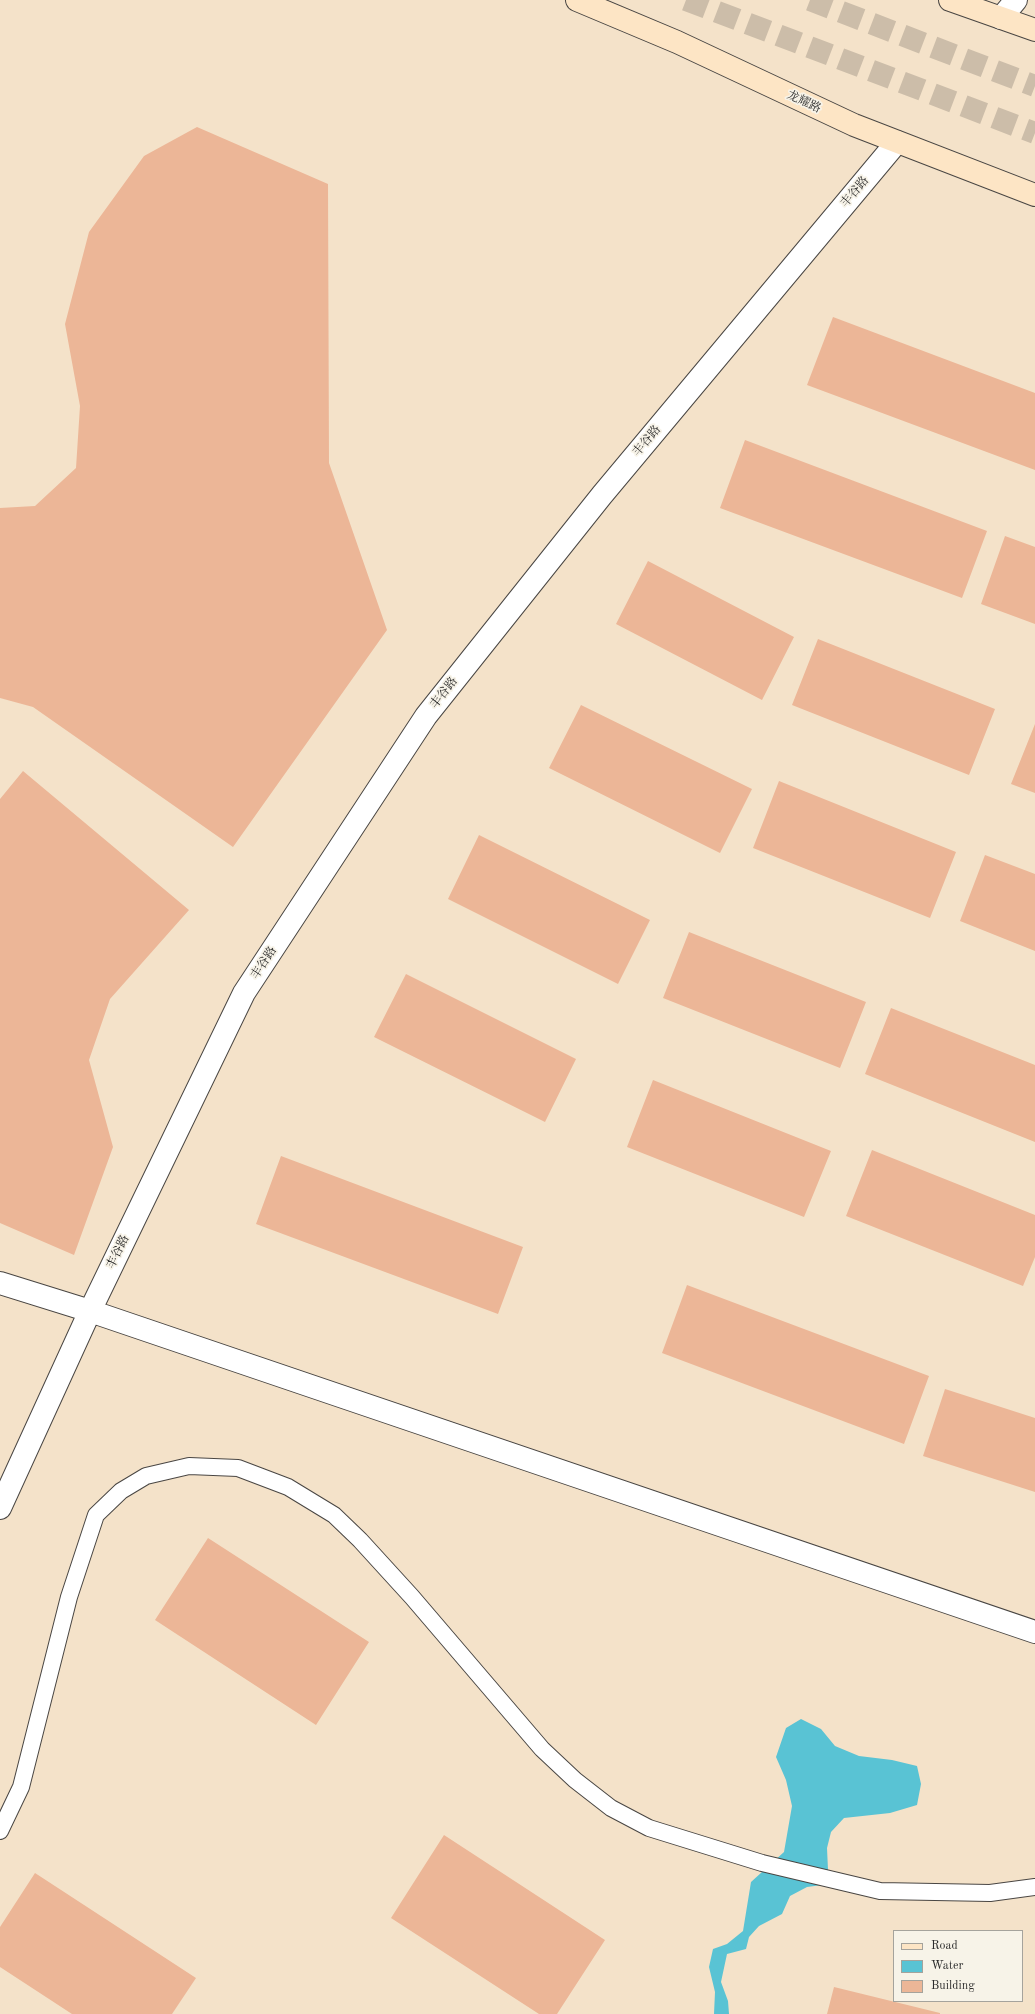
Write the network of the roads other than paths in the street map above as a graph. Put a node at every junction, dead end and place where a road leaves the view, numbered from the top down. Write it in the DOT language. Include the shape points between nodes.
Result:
graph roads {
  1 [pos="577,0"];
  2 [pos="950,0"];
  3 [pos="1016,0"];
  4 [pos="1001,18"];
  5 [pos="1035,30"];
  6 [pos="897,142"];
  7 [pos="1035,195"];
  8 [pos="0,1283"];
  9 [pos="90,1310"];
  10 [pos="0,1508"];
  11 [pos="1035,1632"];
  12 [pos="0,1830"];
  13 [pos="1035,1887"];
  1 -- 6 [label="main road, 龙耀路" via="677,42 854,125"];
  2 -- 4 [label="main road"];
  3 -- 4 [label="street"];
  4 -- 5 [label="main road"];
  6 -- 7 [label="main road, 龙耀路"];
  6 -- 9 [label="street, 丰谷路" via="602,494 426,716 244,993"];
  8 -- 9 [label="street"];
  9 -- 10 [label="street, 丰谷路"];
  9 -- 11 [label="street"];
  12 -- 13 [label="lane" via="21,1787 69,1597 96,1515 121,1490 146,1476 189,1466 231,1467 288,1487 334,1515 412,1597 542,1749 575,1780 611,1808 649,1828 762,1863 880,1890 990,1894"];
}
